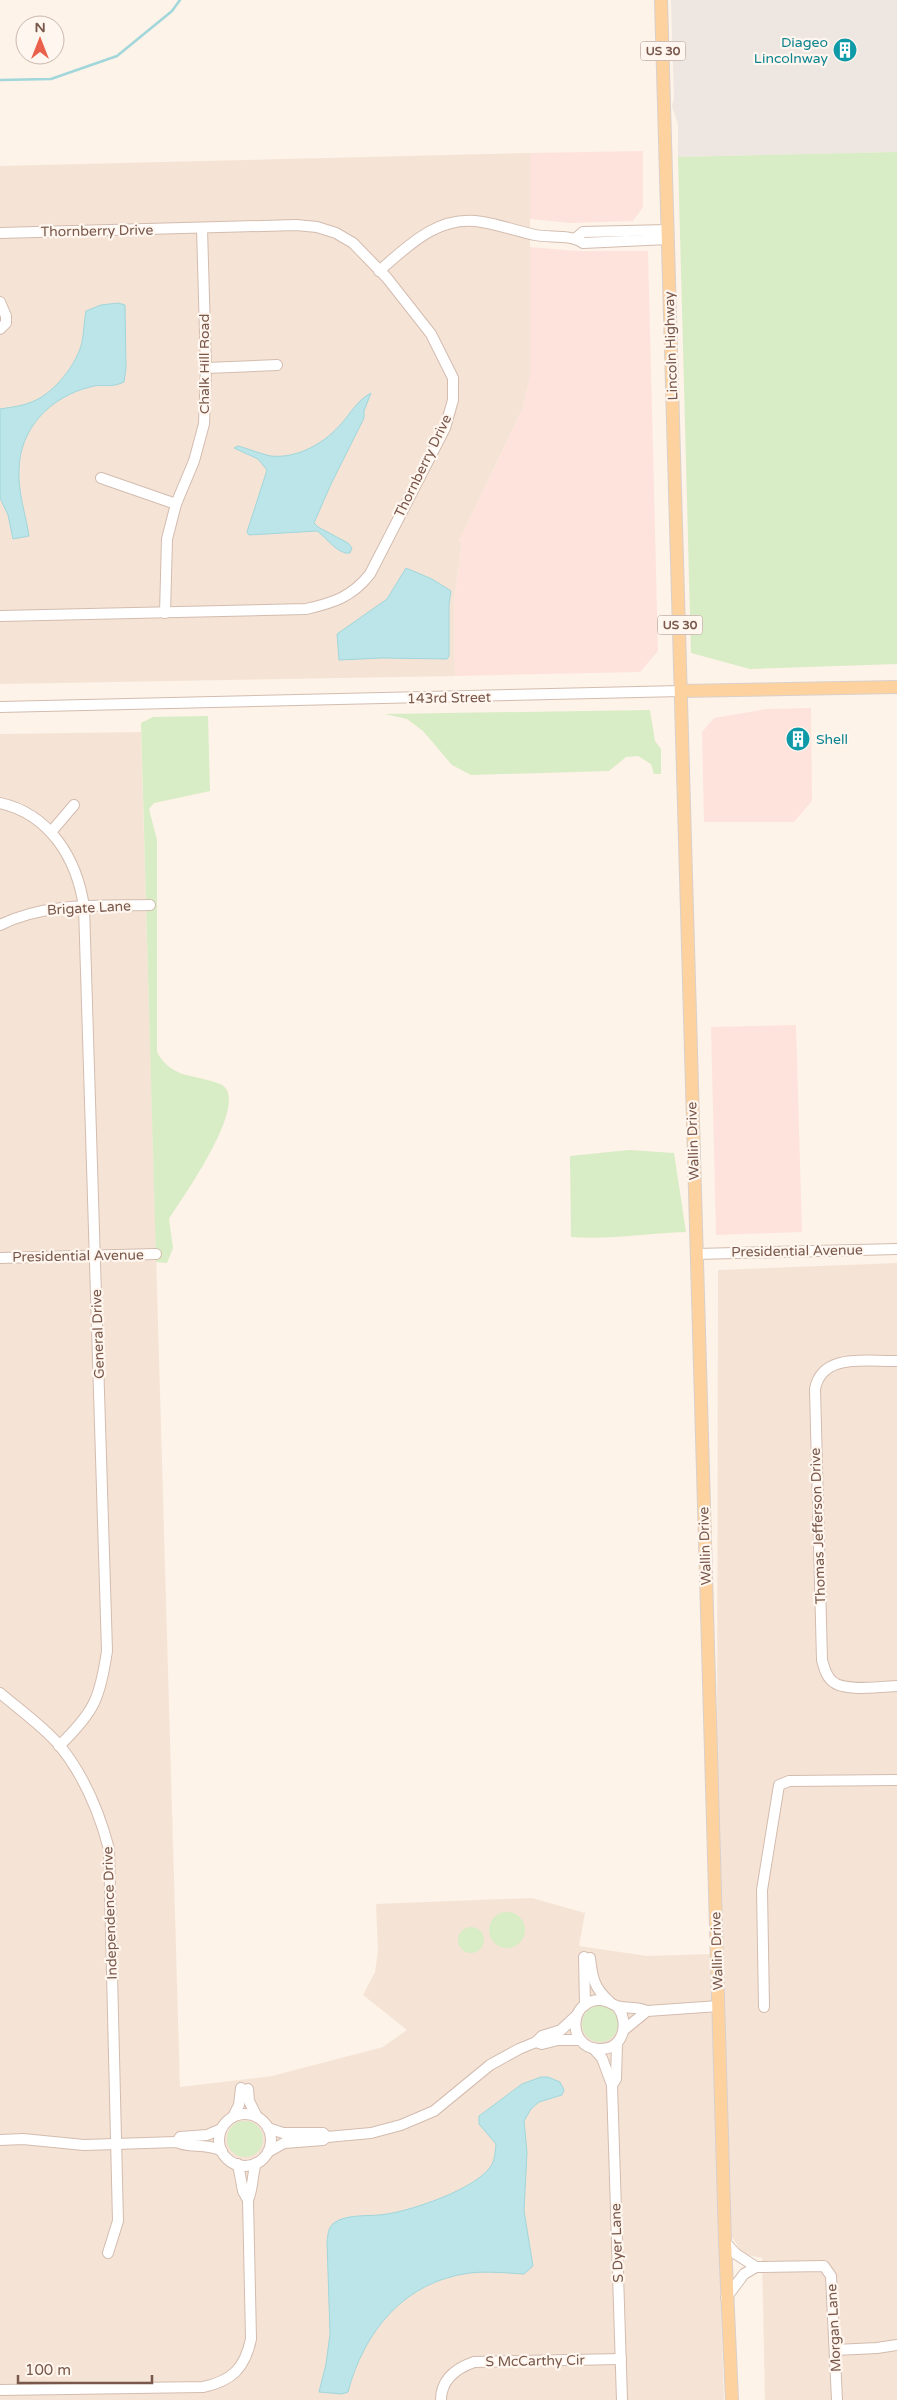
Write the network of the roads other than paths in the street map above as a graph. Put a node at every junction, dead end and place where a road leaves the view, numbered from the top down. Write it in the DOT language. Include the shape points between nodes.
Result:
graph roads {
  1 [pos="661,0"];
  2 [pos="202,228"];
  3 [pos="0,233"];
  4 [pos="668,235"];
  5 [pos="379,271"];
  6 [pos="0,302"];
  7 [pos="0,329"];
  8 [pos="277,365"];
  9 [pos="206,368"];
  10 [pos="101,478"];
  11 [pos="176,504"];
  12 [pos="165,613"];
  13 [pos="0,616"];
  14 [pos="897,687"];
  15 [pos="681,692"];
  16 [pos="0,708"];
  17 [pos="0,803"];
  18 [pos="74,805"];
  19 [pos="51,832"];
  20 [pos="150,905"];
  21 [pos="84,906"];
  22 [pos="0,926"];
  23 [pos="897,1249"];
  24 [pos="156,1254"];
  25 [pos="697,1254"];
  26 [pos="95,1255"];
  27 [pos="0,1258"];
  28 [pos="897,1361"];
  29 [pos="897,1686"];
  30 [pos="0,1693"];
  31 [pos="59,1746"];
  32 [pos="897,1780"];
  33 [pos="613,2004"];
  34 [pos="585,2005"];
  35 [pos="718,2006"];
  36 [pos="764,2006"];
  37 [pos="647,2011"];
  38 [pos="576,2016"];
  39 [pos="625,2029"];
  40 [pos="580,2040"];
  41 [pos="536,2042"];
  42 [pos="617,2043"];
  43 [pos="593,2048"];
  44 [pos="612,2085"];
  45 [pos="233,2117"];
  46 [pos="257,2117"];
  47 [pos="268,2128"];
  48 [pos="221,2129"];
  49 [pos="327,2137"];
  50 [pos="0,2140"];
  51 [pos="177,2142"];
  52 [pos="116,2143"];
  53 [pos="222,2151"];
  54 [pos="268,2152"];
  55 [pos="256,2163"];
  56 [pos="238,2164"];
  57 [pos="248,2200"];
  58 [pos="725,2242"];
  59 [pos="108,2253"];
  60 [pos="756,2267"];
  61 [pos="726,2298"];
  62 [pos="897,2345"];
  63 [pos="835,2350"];
  64 [pos="621,2359"];
  65 [pos="0,2390"];
  66 [pos="139,2394"];
  67 [pos="441,2400"];
  68 [pos="622,2400"];
  69 [pos="732,2400"];
  70 [pos="838,2400"];
  1 -- 4 [label="main road, Lincoln Highway / US 30"];
  2 -- 3 [label="street, Thornberry Drive"];
  2 -- 5 [label="street, Thornberry Drive" via="317,227 353,242"];
  2 -- 9 [label="street, Chalk Hill Road"];
  4 -- 5 [label="street" via="583,243 576,238 541,236 482,222 456,221 418,237"];
  4 -- 15 [label="main road, Lincoln Highway / US 30"];
  5 -- 12 [label="street, Thornberry Drive" via="431,334 453,378 453,400 445,428 370,574 359,588 344,597 306,609"];
  6 -- 7 [label="street" via="6,323"];
  8 -- 9 [label="street"];
  9 -- 11 [label="street, Chalk Hill Road" via="200,442"];
  10 -- 11 [label="street"];
  11 -- 12 [label="street, Chalk Hill Road" via="167,539"];
  12 -- 13 [label="street, Thornberry Drive"];
  14 -- 15 [label="main road, 143rd Street"];
  15 -- 16 [label="street, 143rd Street"];
  15 -- 25 [label="main road, Wallin Drive"];
  17 -- 19 [label="street, General Drive" via="31,815"];
  18 -- 19 [label="street"];
  19 -- 21 [label="street, General Drive" via="75,866"];
  20 -- 21 [label="street, Brigate Lane"];
  21 -- 22 [label="street, Brigate Lane" via="42,910"];
  21 -- 26 [label="street, General Drive"];
  23 -- 25 [label="street, Presidential Avenue"];
  24 -- 26 [label="street, Presidential Avenue"];
  25 -- 35 [label="main road, Wallin Drive"];
  26 -- 27 [label="street, Presidential Avenue"];
  26 -- 31 [label="street, General Drive" via="107,1651 94,1707"];
  28 -- 29 [label="street, Thomas Jefferson Drive" via="831,1364 816,1379 815,1389 822,1660 831,1681 847,1687"];
  30 -- 31 [label="street, Independence Drive"];
  31 -- 52 [label="street, Independence Drive" via="84,1781 100,1813 109,1848"];
  32 -- 36 [label="street" via="789,1781 779,1785 762,1890"];
  33 -- 34 [label="street" via="593,2000"];
  33 -- 34 [label="street" via="599,1993 587,1958"];
  33 -- 37 [label="street" via="640,2007"];
  33 -- 39 [label="street" via="625,2020"];
  34 -- 38 [label="street"];
  35 -- 37 [label="street"];
  35 -- 58 [label="main road, Wallin Drive"];
  37 -- 39 [label="street"];
  38 -- 40 [label="street"];
  38 -- 41 [label="street" via="561,2030 542,2036"];
  39 -- 42 [label="street"];
  40 -- 41 [label="street"];
  40 -- 43 [label="street"];
  41 -- 49 [label="street" via="490,2065 434,2111 401,2126 371,2133"];
  42 -- 43 [label="street" via="610,2048"];
  42 -- 44 [label="street" via="616,2079"];
  43 -- 44 [label="street" via="602,2058"];
  44 -- 64 [label="street, S Dyer Lane"];
  45 -- 46 [label="street" via="249,2114"];
  45 -- 46 [label="street" via="244,2089"];
  45 -- 48 [label="street"];
  46 -- 47 [label="street"];
  47 -- 49 [label="street" via="283,2133 323,2133"];
  47 -- 54 [label="street"];
  48 -- 51 [label="street" via="207,2135 180,2137"];
  48 -- 53 [label="street"];
  49 -- 54 [label="street" via="284,2143"];
  50 -- 52 [label="street" via="84,2145"];
  51 -- 52 [label="street"];
  51 -- 53 [label="street" via="207,2144"];
  52 -- 59 [label="street, Independence Drive" via="118,2221"];
  53 -- 56 [label="street"];
  54 -- 55 [label="street"];
  55 -- 56 [label="street"];
  55 -- 57 [label="street"];
  56 -- 57 [label="street"];
  57 -- 66 [label="street" via="251,2339 248,2355 235,2373 213,2385"];
  58 -- 60 [label="street"];
  58 -- 61 [label="main road, Wallin Drive"];
  60 -- 61 [label="street" via="744,2274"];
  60 -- 63 [label="street, Morgan Lane" via="816,2265 828,2270"];
  61 -- 69 [label="main road, Wallin Drive"];
  62 -- 63 [label="street"];
  63 -- 70 [label="street, Morgan Lane"];
  64 -- 67 [label="street, S McCarthy Cir" via="474,2362 458,2369 448,2379"];
  64 -- 68 [label="street, S Dyer Lane"];
  65 -- 66 [label="street"];
}
